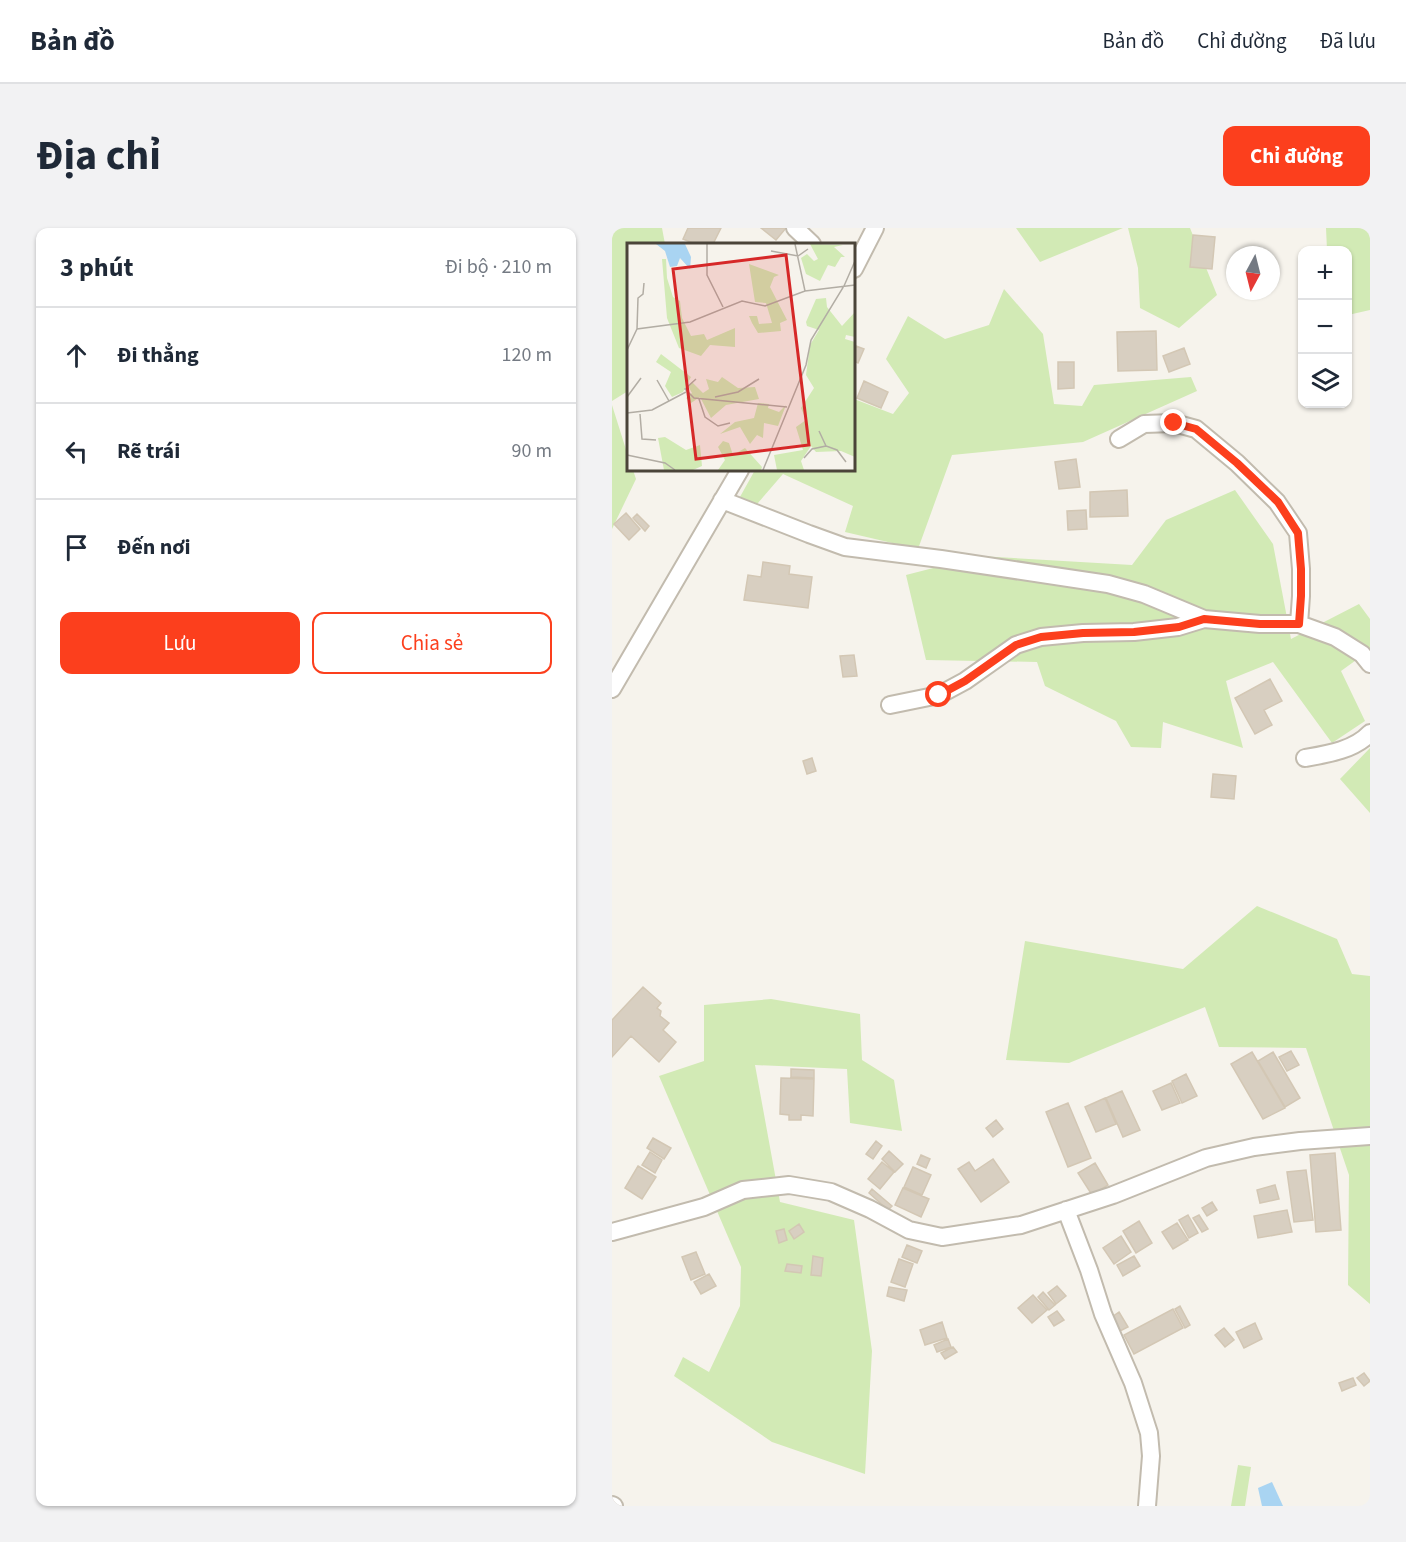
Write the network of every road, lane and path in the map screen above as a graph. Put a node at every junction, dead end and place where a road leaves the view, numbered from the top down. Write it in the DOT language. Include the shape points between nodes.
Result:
graph roads {
  1 [pos="795,228"];
  2 [pos="875,228"];
  3 [pos="811,243"];
  4 [pos="855,267"];
  5 [pos="1119,439"];
  6 [pos="739,471"];
  7 [pos="722,500"];
  8 [pos="1204,619"];
  9 [pos="1299,624"];
  10 [pos="1370,664"];
  11 [pos="612,688"];
  12 [pos="890,705"];
  13 [pos="1370,733"];
  14 [pos="1305,758"];
  15 [pos="1370,1136"];
  16 [pos="1066,1210"];
  17 [pos="612,1232"];
  18 [pos="1147,1506"];
  1 -- 3 [label="street"];
  2 -- 4 [label="street"];
  5 -- 9 [label="street" via="1144,424 1174,423 1196,429 1278,502 1298,533"];
  6 -- 7 [label="street"];
  7 -- 8 [label="street" via="845,547 1108,584"];
  7 -- 11 [label="street"];
  8 -- 9 [label="street"];
  8 -- 12 [label="street" via="1179,627 1134,632 1041,637 1016,645 939,695"];
  9 -- 10 [label="street" via="1335,637 1362,654"];
  13 -- 14 [label="street" via="1362,741 1334,753"];
  15 -- 16 [label="street" via="1254,1147 1206,1158"];
  16 -- 17 [label="street" via="1021,1225 942,1237 909,1230 831,1192 789,1185 743,1190 704,1207"];
  16 -- 18 [label="street" via="1149,1433 1152,1456"];
}
